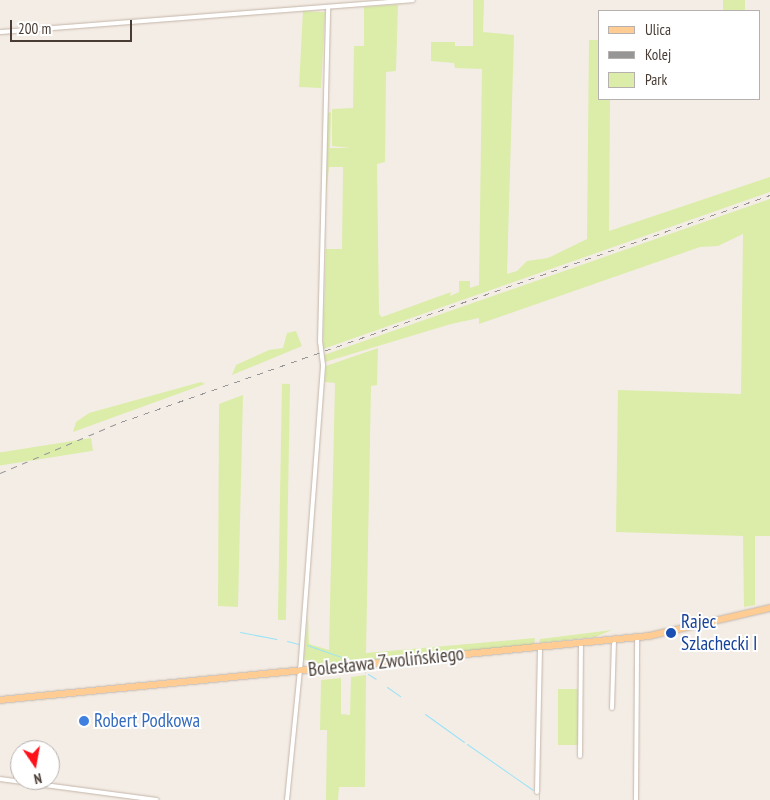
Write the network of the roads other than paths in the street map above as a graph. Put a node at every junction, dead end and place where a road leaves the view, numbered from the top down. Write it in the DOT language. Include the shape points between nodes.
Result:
graph roads {
  1 [pos="413,0"];
  2 [pos="358,2"];
  3 [pos="328,7"];
  4 [pos="0,32"];
  5 [pos="770,608"];
  6 [pos="637,637"];
  7 [pos="614,640"];
  8 [pos="581,643"];
  9 [pos="540,647"];
  10 [pos="300,670"];
  11 [pos="0,700"];
  12 [pos="612,708"];
  13 [pos="580,756"];
  14 [pos="0,779"];
  15 [pos="537,792"];
  16 [pos="156,800"];
  17 [pos="287,800"];
  18 [pos="636,800"];
  1 -- 2 [label="street"];
  2 -- 3 [label="street"];
  3 -- 4 [label="street"];
  3 -- 10 [label="street" via="320,342 323,365"];
  5 -- 6 [label="main road, Bolesława Zwolińskiego" via="690,629"];
  6 -- 7 [label="main road, Bolesława Zwolińskiego"];
  6 -- 18 [label="street"];
  7 -- 8 [label="main road, Bolesława Zwolińskiego"];
  7 -- 12 [label="street"];
  8 -- 9 [label="main road, Bolesława Zwolińskiego"];
  8 -- 13 [label="street"];
  9 -- 10 [label="main road, Bolesława Zwolińskiego"];
  9 -- 15 [label="street"];
  10 -- 11 [label="main road, Bolesława Zwolińskiego"];
  10 -- 17 [label="street"];
  14 -- 16 [label="street"];
}
